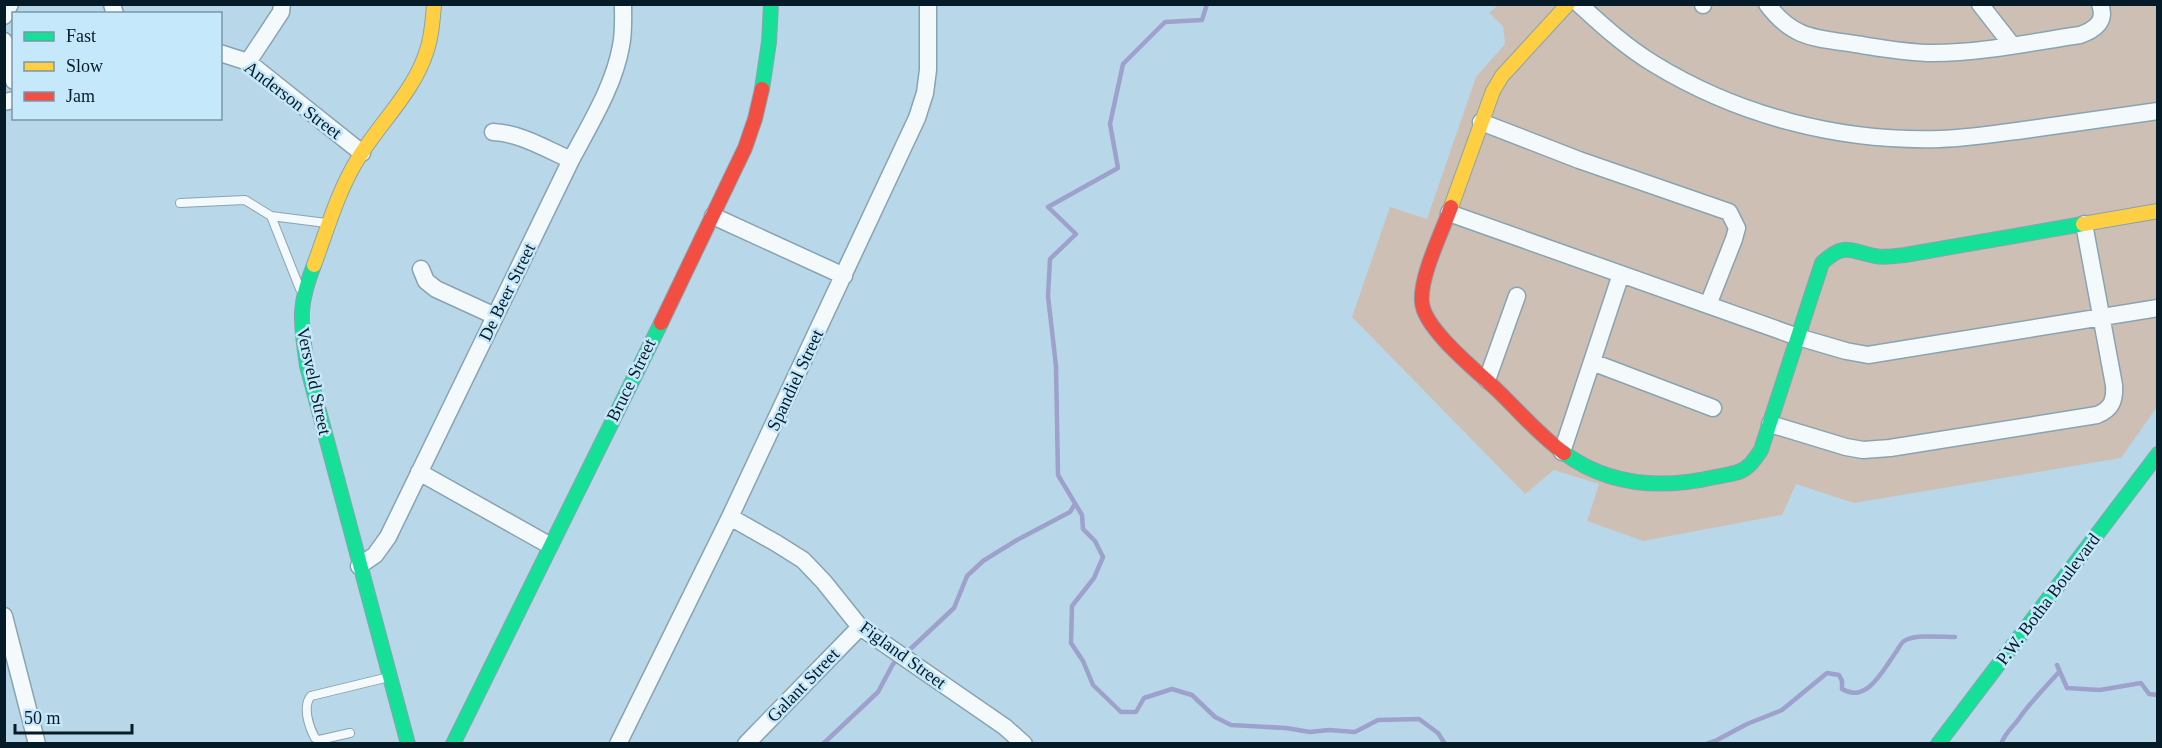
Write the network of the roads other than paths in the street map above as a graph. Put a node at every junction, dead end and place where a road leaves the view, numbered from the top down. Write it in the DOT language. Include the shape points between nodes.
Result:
graph roads {
  1 [pos="10,4"];
  2 [pos="282,4"];
  3 [pos="434,4"];
  4 [pos="623,4"];
  5 [pos="771,4"];
  6 [pos="928,4"];
  7 [pos="1568,4"];
  8 [pos="1579,4"];
  9 [pos="1767,4"];
  10 [pos="1980,4"];
  11 [pos="2100,4"];
  12 [pos="4,16"];
  13 [pos="4,41"];
  14 [pos="2012,45"];
  15 [pos="222,54"];
  16 [pos="248,63"];
  17 [pos="12,73"];
  18 [pos="2157,111"];
  19 [pos="1481,122"];
  20 [pos="493,132"];
  21 [pos="362,153"];
  22 [pos="571,160"];
  23 [pos="180,203"];
  24 [pos="2157,211"];
  25 [pos="1449,213"];
  26 [pos="271,216"];
  27 [pos="713,216"];
  28 [pos="330,223"];
  29 [pos="2084,224"];
  30 [pos="421,269"];
  31 [pos="1621,274"];
  32 [pos="844,276"];
  33 [pos="1517,296"];
  34 [pos="303,299"];
  35 [pos="1708,305"];
  36 [pos="2157,308"];
  37 [pos="495,316"];
  38 [pos="2101,317"];
  39 [pos="1798,337"];
  40 [pos="1592,362"];
  41 [pos="1487,380"];
  42 [pos="1713,408"];
  43 [pos="1770,424"];
  44 [pos="1562,452"];
  45 [pos="2157,454"];
  46 [pos="419,472"];
  47 [pos="730,517"];
  48 [pos="549,545"];
  49 [pos="359,566"];
  50 [pos="4,616"];
  51 [pos="860,627"];
  52 [pos="389,677"];
  53 [pos="350,733"];
  54 [pos="37,744"];
  55 [pos="408,744"];
  56 [pos="453,744"];
  57 [pos="618,744"];
  58 [pos="746,744"];
  59 [pos="1024,744"];
  60 [pos="1938,744"];
  1 -- 12 [label="street"];
  2 -- 16 [label="street"];
  3 -- 21 [label="street, Versveld Street" via="434,25 426,57 413,85"];
  4 -- 22 [label="street, De Beer Street" via="617,63"];
  5 -- 27 [label="street, Bruce Street" via="768,58 759,106"];
  6 -- 32 [label="street, Spandiel Street" via="925,93"];
  7 -- 19 [label="street" via="1502,76"];
  8 -- 18 [label="street" via="1615,37 1699,89 1810,128 1875,138 1941,139"];
  9 -- 14 [label="street" via="1792,30 1813,38 1932,53"];
  10 -- 14 [label="street"];
  11 -- 14 [label="street" via="2102,18 2093,31"];
  13 -- 17 [label="street"];
  15 -- 16 [label="street, Anderson Street"];
  16 -- 21 [label="street, Anderson Street"];
  19 -- 25 [label="street"];
  19 -- 35 [label="street" via="1729,212 1737,228"];
  20 -- 22 [label="street" via="505,132"];
  21 -- 28 [label="street, Versveld Street"];
  22 -- 37 [label="street, De Beer Street"];
  23 -- 26 [label="lane" via="245,200"];
  24 -- 29 [label="street"];
  25 -- 31 [label="street"];
  25 -- 41 [label="street" via="1422,287 1421,301 1430,322"];
  26 -- 28 [label="lane"];
  26 -- 34 [label="lane"];
  27 -- 32 [label="street"];
  27 -- 48 [label="street, Bruce Street"];
  28 -- 34 [label="street, Versveld Street"];
  29 -- 38 [label="street"];
  29 -- 39 [label="street" via="1885,257 1850,247 1840,249 1822,263"];
  30 -- 37 [label="street" via="426,281 436,289"];
  31 -- 35 [label="street"];
  31 -- 40 [label="street"];
  32 -- 47 [label="street, Spandiel Street"];
  33 -- 41 [label="street"];
  34 -- 49 [label="street, Versveld Street" via="307,366"];
  35 -- 39 [label="street"];
  36 -- 38 [label="street"];
  37 -- 46 [label="street, De Beer Street"];
  38 -- 39 [label="street" via="1868,355"];
  38 -- 43 [label="street" via="2115,397 2106,411 2097,415 1863,450"];
  39 -- 43 [label="street"];
  40 -- 42 [label="street"];
  40 -- 44 [label="street"];
  41 -- 44 [label="street"];
  43 -- 44 [label="street" via="1761,450 1748,467 1662,486 1589,467"];
  45 -- 60 [label="street, P.W. Botha Boulevard"];
  46 -- 48 [label="street"];
  46 -- 49 [label="street, De Beer Street" via="384,544"];
  47 -- 51 [label="street, Figland Street" via="803,560"];
  47 -- 57 [label="street, Spandiel Street"];
  48 -- 56 [label="street, Bruce Street"];
  49 -- 52 [label="street, Versveld Street"];
  50 -- 54 [label="street"];
  51 -- 58 [label="street, Galant Street"];
  51 -- 59 [label="street, Figland Street"];
  52 -- 53 [label="lane" via="307,700 315,738"];
  52 -- 55 [label="street, Versveld Street"];
}
